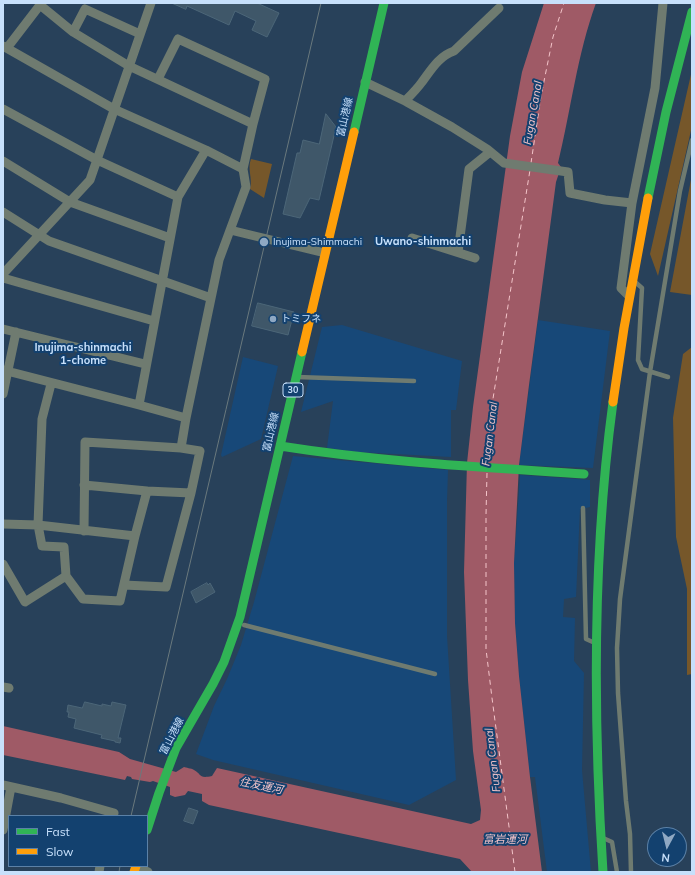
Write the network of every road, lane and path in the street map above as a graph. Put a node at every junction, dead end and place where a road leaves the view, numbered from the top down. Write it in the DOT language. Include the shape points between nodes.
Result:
graph roads {
  1 [pos="151,3"];
  2 [pos="384,3"];
  3 [pos="663,3"];
  4 [pos="38,4"];
  5 [pos="499,8"];
  6 [pos="692,12"];
  7 [pos="73,32"];
  8 [pos="140,34"];
  9 [pos="5,47"];
  10 [pos="129,66"];
  11 [pos="158,79"];
  12 [pos="365,82"];
  13 [pos="405,101"];
  14 [pos="3,109"];
  15 [pos="114,109"];
  16 [pos="253,124"];
  17 [pos="692,140"];
  18 [pos="206,150"];
  19 [pos="490,152"];
  20 [pos="97,160"];
  21 [pos="3,162"];
  22 [pos="243,169"];
  23 [pos="178,197"];
  24 [pos="70,202"];
  25 [pos="632,203"];
  26 [pos="3,212"];
  27 [pos="230,230"];
  28 [pos="40,234"];
  29 [pos="170,238"];
  30 [pos="412,238"];
  31 [pos="458,252"];
  32 [pos="325,253"];
  33 [pos="475,258"];
  34 [pos="6,265"];
  35 [pos="3,274"];
  36 [pos="3,278"];
  37 [pos="633,280"];
  38 [pos="162,281"];
  39 [pos="630,296"];
  40 [pos="211,298"];
  41 [pos="154,321"];
  42 [pos="3,329"];
  43 [pos="16,332"];
  44 [pos="146,364"];
  45 [pos="6,371"];
  46 [pos="650,372"];
  47 [pos="296,376"];
  48 [pos="668,377"];
  49 [pos="414,381"];
  50 [pos="51,384"];
  51 [pos="3,394"];
  52 [pos="139,405"];
  53 [pos="186,418"];
  54 [pos="280,446"];
  55 [pos="182,448"];
  56 [pos="584,474"];
  57 [pos="84,485"];
  58 [pos="147,491"];
  59 [pos="191,494"];
  60 [pos="583,508"];
  61 [pos="3,524"];
  62 [pos="38,525"];
  63 [pos="84,531"];
  64 [pos="135,536"];
  65 [pos="3,564"];
  66 [pos="66,576"];
  67 [pos="124,585"];
  68 [pos="244,625"];
  69 [pos="596,644"];
  70 [pos="435,674"];
  71 [pos="7,786"];
  72 [pos="113,815"];
  73 [pos="148,827"];
  74 [pos="3,830"];
  75 [pos="601,838"];
  76 [pos="135,868"];
  77 [pos="148,872"];
  78 [pos="603,872"];
  79 [pos="617,872"];
  80 [pos="631,872"];
  1 -- 8 [label="street"];
  2 -- 12 [label="street, 富山港線 / 30"];
  3 -- 25 [label="street" via="655,88"];
  4 -- 7 [label="street"];
  4 -- 9 [label="street"];
  5 -- 13 [label="street" via="454,51 446,54"];
  6 -- 37 [label="street" via="665,118"];
  7 -- 8 [label="street" via="85,9"];
  7 -- 10 [label="street"];
  8 -- 10 [label="street"];
  9 -- 15 [label="street"];
  10 -- 11 [label="street"];
  10 -- 15 [label="street"];
  11 -- 16 [label="street"];
  11 -- 16 [label="street" via="178,38 266,79"];
  12 -- 13 [label="street"];
  12 -- 32 [label="street, 富山港線 / 30"];
  13 -- 19 [label="street"];
  14 -- 20 [label="street"];
  15 -- 18 [label="street"];
  15 -- 20 [label="street"];
  16 -- 22 [label="street"];
  17 -- 46 [label="lane" via="680,191"];
  18 -- 22 [label="street"];
  18 -- 23 [label="street"];
  19 -- 25 [label="street" via="504,163 568,172 570,193"];
  19 -- 31 [label="street" via="469,169"];
  20 -- 23 [label="street"];
  20 -- 24 [label="street" via="90,180"];
  21 -- 24 [label="street"];
  22 -- 27 [label="street" via="246,187"];
  23 -- 29 [label="street"];
  24 -- 28 [label="street"];
  24 -- 29 [label="street"];
  25 -- 39 [label="street" via="621,288"];
  26 -- 28 [label="street"];
  27 -- 32 [label="street"];
  27 -- 40 [label="street" via="219,260"];
  28 -- 34 [label="street"];
  28 -- 38 [label="street" via="49,241"];
  29 -- 38 [label="street"];
  30 -- 31 [label="street"];
  31 -- 33 [label="street"];
  32 -- 47 [label="street, 富山港線 / 30"];
  34 -- 35 [label="street"];
  36 -- 41 [label="street"];
  37 -- 39 [label="street"];
  37 -- 46 [label="lane" via="642,288 638,360 642,369"];
  38 -- 40 [label="street"];
  38 -- 41 [label="street"];
  39 -- 69 [label="street" via="609,436"];
  40 -- 53 [label="street"];
  41 -- 44 [label="street"];
  42 -- 43 [label="street"];
  43 -- 44 [label="street"];
  43 -- 45 [label="street"];
  44 -- 52 [label="street"];
  45 -- 50 [label="street"];
  45 -- 51 [label="street"];
  46 -- 48 [label="lane"];
  46 -- 80 [label="lane" via="620,599 617,648"];
  47 -- 49 [label="lane"];
  47 -- 54 [label="street, 富山港線 / 30"];
  50 -- 52 [label="street"];
  50 -- 62 [label="street" via="42,419"];
  52 -- 53 [label="street"];
  53 -- 55 [label="street"];
  54 -- 56 [label="street" via="336,455"];
  54 -- 73 [label="street, 富山港線 / 30" via="233,639 216,679 170,764"];
  55 -- 57 [label="street" via="85,442"];
  55 -- 59 [label="street" via="200,451"];
  57 -- 58 [label="street"];
  57 -- 63 [label="street"];
  58 -- 59 [label="street"];
  58 -- 64 [label="street"];
  59 -- 67 [label="street" via="166,588"];
  60 -- 69 [label="lane" via="586,639"];
  61 -- 62 [label="street"];
  62 -- 63 [label="street"];
  62 -- 66 [label="street" via="42,546 64,547"];
  63 -- 64 [label="street"];
  64 -- 67 [label="street"];
  65 -- 66 [label="street" via="25,602"];
  66 -- 67 [label="street" via="83,599 120,601"];
  68 -- 70 [label="lane"];
  69 -- 75 [label="street"];
  71 -- 72 [label="street" via="91,806 114,813"];
  71 -- 74 [label="street"];
  75 -- 78 [label="street"];
  75 -- 79 [label="lane" via="612,842"];
  76 -- 77 [label="street"];
}
